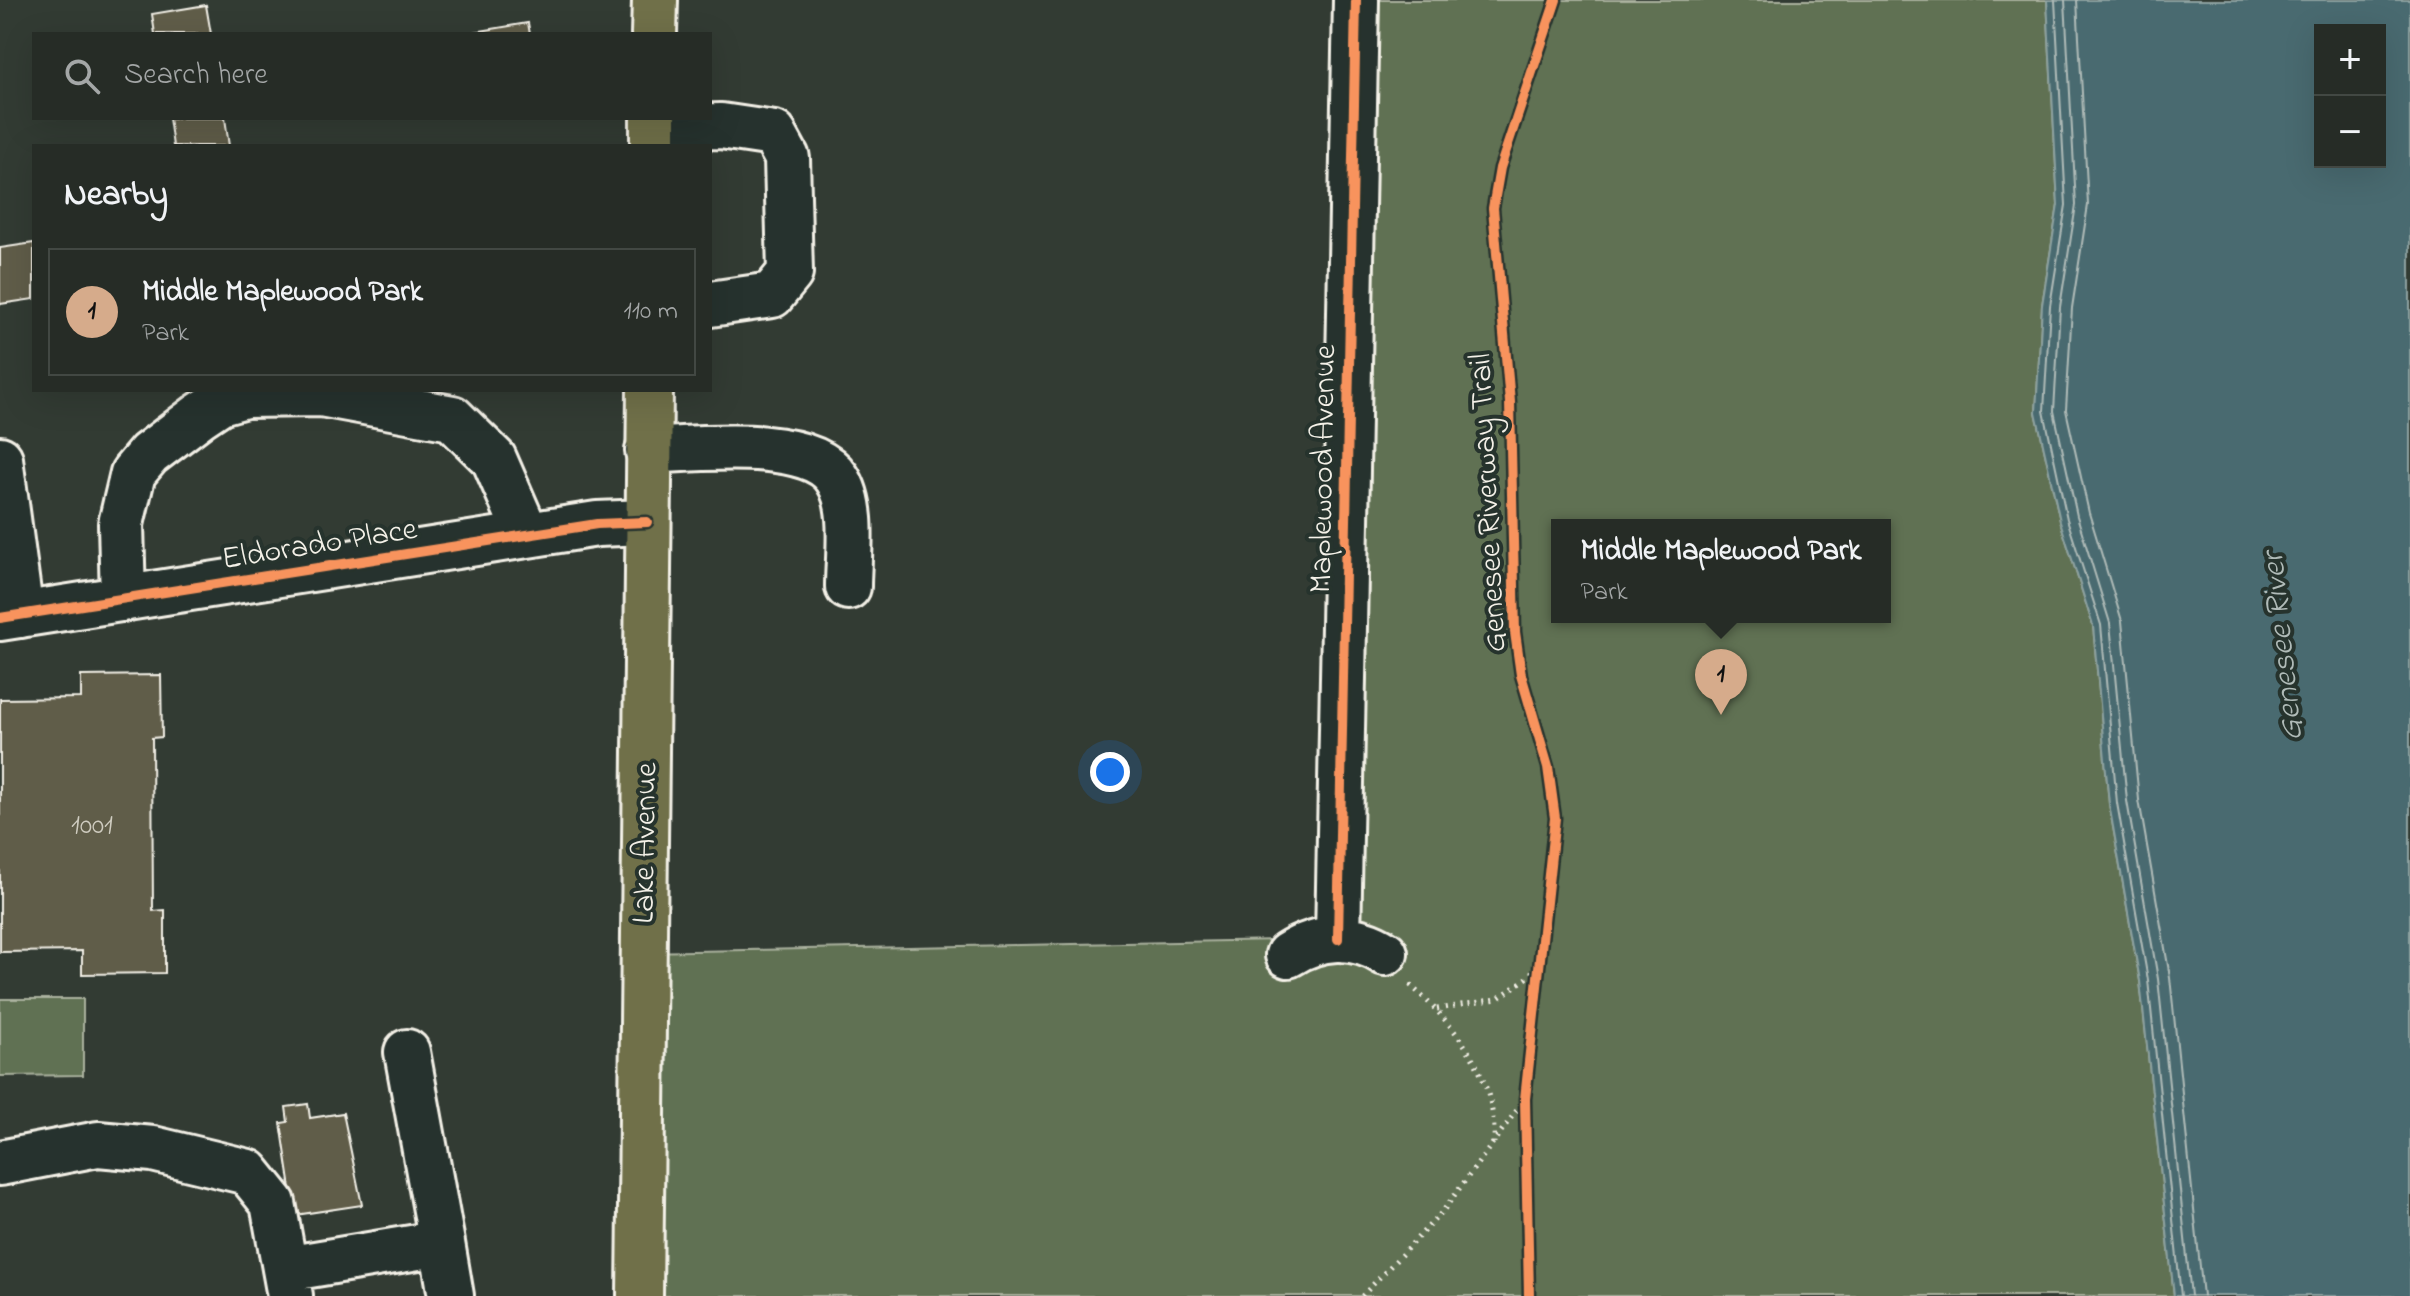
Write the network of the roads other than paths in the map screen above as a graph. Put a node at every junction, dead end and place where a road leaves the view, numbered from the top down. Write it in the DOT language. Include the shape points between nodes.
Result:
graph roads {
  1 [pos="655,0"];
  2 [pos="1356,0"];
  3 [pos="654,32"];
  4 [pos="653,131"];
  5 [pos="712,304"];
  6 [pos="650,392"];
  7 [pos="648,451"];
  8 [pos="0,459"];
  9 [pos="647,522"];
  10 [pos="527,535"];
  11 [pos="848,587"];
  12 [pos="123,599"];
  13 [pos="11,617"];
  14 [pos="1338,939"];
  15 [pos="1385,953"];
  16 [pos="1288,955"];
  17 [pos="407,1052"];
  18 [pos="0,1163"];
  19 [pos="442,1243"];
  20 [pos="288,1283"];
  21 [pos="451,1296"];
  22 [pos="640,1296"];
  1 -- 3 [label="main road"];
  2 -- 14 [label="street, Maplewood Avenue"];
  4 -- 5 [label="street" via="721,126 774,134 787,158 790,273 772,295"];
  6 -- 7 [label="main road, Lake Avenue"];
  7 -- 9 [label="main road, Lake Avenue"];
  7 -- 11 [label="street" via="782,451 819,461 838,479 847,513"];
  8 -- 13 [label="street"];
  9 -- 10 [label="street, Eldorado Place"];
  9 -- 22 [label="main road, Lake Avenue"];
  10 -- 12 [label="street, Eldorado Place"];
  10 -- 12 [label="street" via="494,459 452,418 321,394 245,395 220,402 199,416 133,473 121,524"];
  12 -- 13 [label="street, Eldorado Place"];
  14 -- 15 [label="street" via="1358,940"];
  14 -- 16 [label="street" via="1314,942"];
  17 -- 19 [label="street"];
  18 -- 20 [label="street" via="98,1144 153,1149 248,1172 273,1203"];
  19 -- 20 [label="street"];
  19 -- 21 [label="street"];
}
